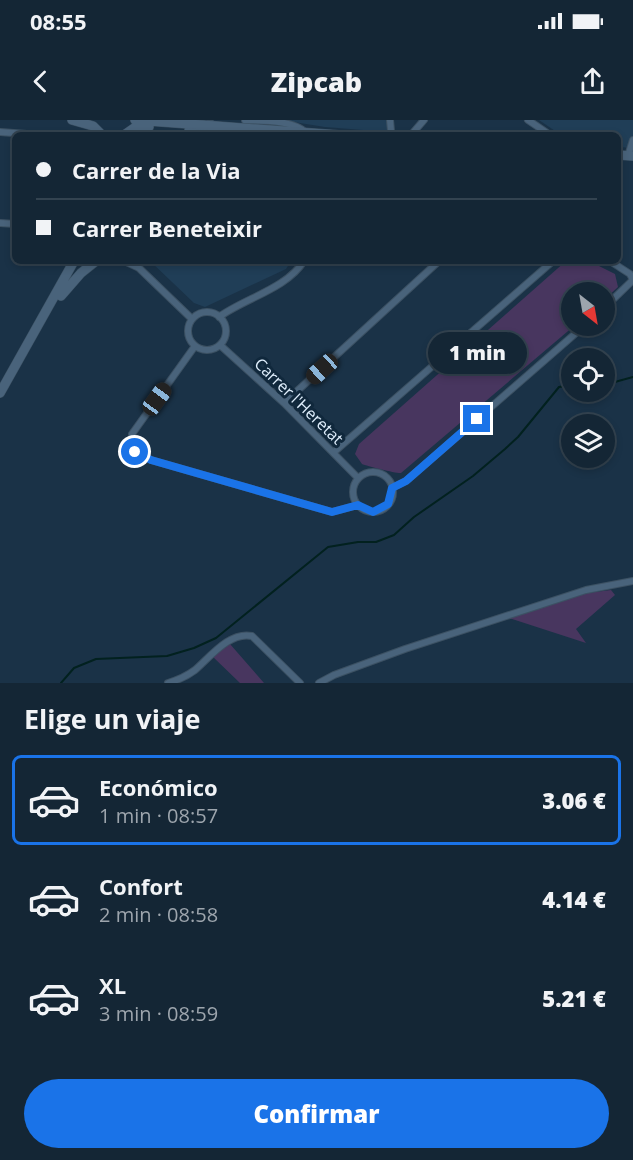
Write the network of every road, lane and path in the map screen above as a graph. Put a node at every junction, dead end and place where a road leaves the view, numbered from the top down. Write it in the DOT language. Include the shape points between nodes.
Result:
graph roads {
  1 [pos="72,120"];
  2 [pos="135,120"];
  3 [pos="245,120"];
  4 [pos="390,120"];
  5 [pos="424,120"];
  6 [pos="528,120"];
  7 [pos="219,126"];
  8 [pos="191,127"];
  9 [pos="391,131"];
  10 [pos="99,132"];
  11 [pos="128,132"];
  12 [pos="222,132"];
  13 [pos="227,132"];
  14 [pos="293,132"];
  15 [pos="304,132"];
  16 [pos="414,132"];
  17 [pos="546,132"];
  18 [pos="633,140"];
  19 [pos="626,156"];
  20 [pos="72,264"];
  21 [pos="92,264"];
  22 [pos="131,264"];
  23 [pos="138,264"];
  24 [pos="301,264"];
  25 [pos="435,264"];
  26 [pos="540,264"];
  27 [pos="550,264"];
  28 [pos="615,264"];
  29 [pos="140,268"];
  30 [pos="530,281"];
  31 [pos="615,299"];
  32 [pos="47,312"];
  33 [pos="219,317"];
  34 [pos="192,319"];
  35 [pos="573,336"];
  36 [pos="220,345"];
  37 [pos="195,346"];
  38 [pos="0,393"];
  39 [pos="284,403"];
  40 [pos="334,452"];
  41 [pos="358,478"];
  42 [pos="392,488"];
  43 [pos="358,505"];
  44 [pos="633,581"];
  45 [pos="168,683"];
  46 [pos="300,683"];
  47 [pos="319,683"];
  1 -- 10 [label="street" via="93,126"];
  2 -- 8 [label="street"];
  3 -- 15 [label="street" via="288,123"];
  4 -- 9 [label="street"];
  5 -- 16 [label="street"];
  6 -- 17 [label="street"];
  7 -- 8 [label="street"];
  7 -- 13 [label="street"];
  7 -- 14 [label="street"];
  8 -- 11 [label="street" via="137,126"];
  8 -- 12 [label="street"];
  18 -- 19 [label="street"];
  20 -- 32 [label="street"];
  21 -- 32 [label="street"];
  22 -- 29 [label="street"];
  23 -- 29 [label="street"];
  24 -- 33 [label="street" via="290,277"];
  25 -- 39 [label="street"];
  26 -- 30 [label="street"];
  27 -- 30 [label="street"];
  28 -- 31 [label="street" via="633,280"];
  29 -- 34 [label="street"];
  30 -- 40 [label="street"];
  32 -- 38 [label="street"];
  33 -- 34 [label="street" via="205,312"];
  33 -- 36 [label="street" via="225,328"];
  34 -- 37 [label="street" via="189,336"];
  35 -- 42 [label="street" via="406,481"];
  36 -- 37 [label="street" via="207,350"];
  36 -- 39 [label="street, Carrer l'Heretat"];
  37 -- 43 [label="street" via="132,434 135,452 332,512"];
  39 -- 40 [label="street, Carrer l'Heretat"];
  40 -- 41 [label="street, Carrer l'Heretat"];
  41 -- 42 [label="street" via="369,472 381,474"];
  41 -- 43 [label="street" via="353,488"];
  42 -- 43 [label="street" via="391,499 379,511 367,511"];
  44 -- 47 [label="street" via="586,590 405,649"];
  45 -- 46 [label="street" via="246,635 252,636"];
}
